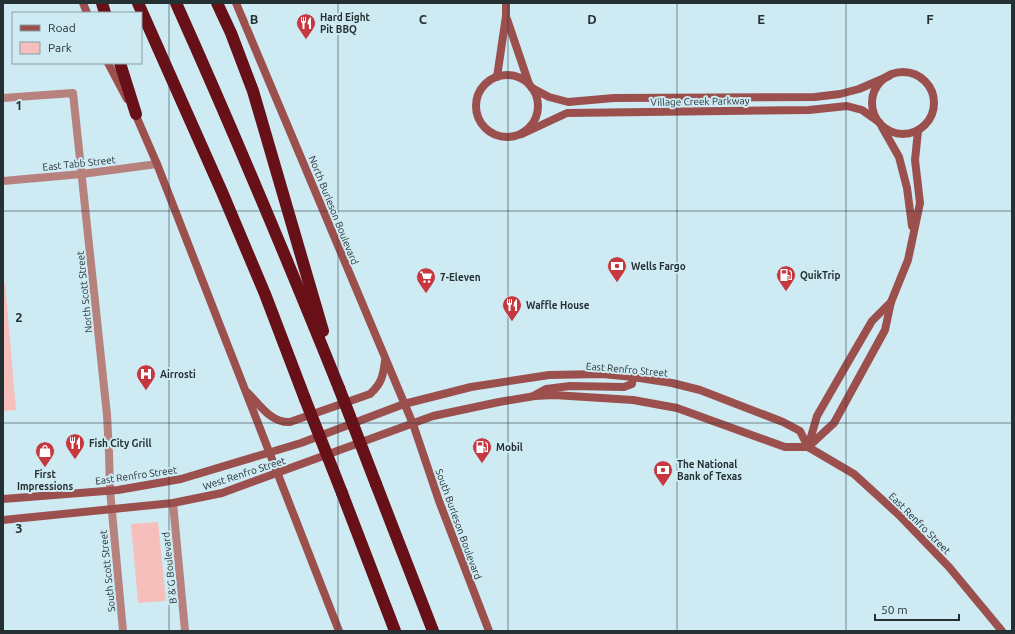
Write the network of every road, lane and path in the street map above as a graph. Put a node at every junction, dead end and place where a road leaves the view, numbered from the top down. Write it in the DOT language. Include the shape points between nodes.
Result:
graph roads {
  1 [pos="138,3"];
  2 [pos="176,3"];
  3 [pos="217,3"];
  4 [pos="236,3"];
  5 [pos="506,3"];
  6 [pos="506,16"];
  7 [pos="109,64"];
  8 [pos="120,64"];
  9 [pos="889,76"];
  10 [pos="497,77"];
  11 [pos="531,86"];
  12 [pos="3,98"];
  13 [pos="136,114"];
  14 [pos="880,124"];
  15 [pos="918,131"];
  16 [pos="522,134"];
  17 [pos="157,164"];
  18 [pos="82,174"];
  19 [pos="3,181"];
  20 [pos="913,232"];
  21 [pos="891,302"];
  22 [pos="385,360"];
  23 [pos="633,377"];
  24 [pos="339,388"];
  25 [pos="244,389"];
  26 [pos="535,396"];
  27 [pos="404,404"];
  28 [pos="412,424"];
  29 [pos="808,447"];
  30 [pos="269,452"];
  31 [pos="277,473"];
  32 [pos="110,490"];
  33 [pos="3,499"];
  34 [pos="173,503"];
  35 [pos="111,509"];
  36 [pos="3,520"];
  37 [pos="123,631"];
  38 [pos="186,631"];
  39 [pos="339,631"];
  40 [pos="395,631"];
  41 [pos="433,631"];
  42 [pos="489,631"];
  43 [pos="1002,631"];
  1 -- 40 [label="highway, bridge" via="265,294"];
  2 -- 24 [label="highway"];
  3 -- 24 [label="highway" via="252,91 280,179"];
  4 -- 22 [label="main road, North Burleson Boulevard"];
  5 -- 6 [label="main road"];
  6 -- 10 [label="main road"];
  6 -- 11 [label="main road"];
  7 -- 13 [label="main road"];
  8 -- 13 [label="highway"];
  9 -- 11 [label="main road, Village Creek Parkway" via="859,89 815,97 614,98 568,102 549,97"];
  9 -- 14 [label="main road, Village Creek Parkway" via="875,89 872,99 872,108"];
  9 -- 15 [label="main road, Village Creek Parkway" via="899,72 910,73 920,77 931,89 935,104 932,115"];
  10 -- 11 [label="main road, Village Creek Parkway" via="514,76"];
  10 -- 16 [label="main road, Village Creek Parkway" via="481,89 476,109 479,119 492,134 502,137"];
  11 -- 16 [label="main road" via="538,101 538,111 530,128"];
  12 -- 18 [label="street, North Scott Street" via="73,93"];
  13 -- 17 [label="main road"];
  14 -- 15 [label="main road, Village Creek Parkway" via="898,134"];
  14 -- 16 [label="main road, Village Creek Parkway" via="862,110 848,106 809,110 567,113"];
  14 -- 20 [label="main road, Village Creek Parkway" via="899,157 907,188"];
  15 -- 20 [label="main road, Village Creek Parkway" via="916,160 920,203"];
  17 -- 18 [label="street, East Tabb Street"];
  17 -- 25 [label="main road"];
  18 -- 19 [label="street, East Tabb Street"];
  18 -- 32 [label="street, North Scott Street" via="107,415"];
  20 -- 21 [label="main road, Village Creek Parkway" via="908,260"];
  21 -- 29 [label="main road, Village Creek Parkway" via="872,321 824,403 817,416"];
  21 -- 29 [label="main road, Village Creek Parkway" via="885,330 834,424"];
  22 -- 25 [label="main road" via="383,376 370,394 290,422 272,417"];
  22 -- 27 [label="main road, North Burleson Boulevard"];
  23 -- 26 [label="main road" via="632,384 624,387 546,388"];
  23 -- 27 [label="main road, East Renfro Street" via="602,374 549,375 471,387"];
  23 -- 29 [label="main road, East Renfro Street" via="672,382 700,390 782,422 800,431"];
  24 -- 41 [label="highway, bridge"];
  25 -- 30 [label="main road"];
  26 -- 28 [label="main road" via="453,411"];
  26 -- 29 [label="main road" via="633,400 677,408 785,447"];
  27 -- 28 [label="main road, North Burleson Boulevard"];
  27 -- 30 [label="main road, West Renfro Street" via="315,438"];
  28 -- 31 [label="main road, West Renfro Street"];
  28 -- 42 [label="main road, South Burleson Boulevard"];
  29 -- 43 [label="main road, East Renfro Street" via="854,474 900,515 949,567"];
  30 -- 31 [label="main road"];
  30 -- 32 [label="main road, East Renfro Street" via="181,479"];
  31 -- 34 [label="main road, West Renfro Street" via="222,493"];
  31 -- 39 [label="main road"];
  32 -- 33 [label="main road, East Renfro Street"];
  32 -- 35 [label="street, North Scott Street"];
  34 -- 35 [label="main road, West Renfro Street"];
  34 -- 38 [label="street, B & G Boulevard"];
  35 -- 36 [label="main road, West Renfro Street"];
  35 -- 37 [label="street, South Scott Street"];
}
